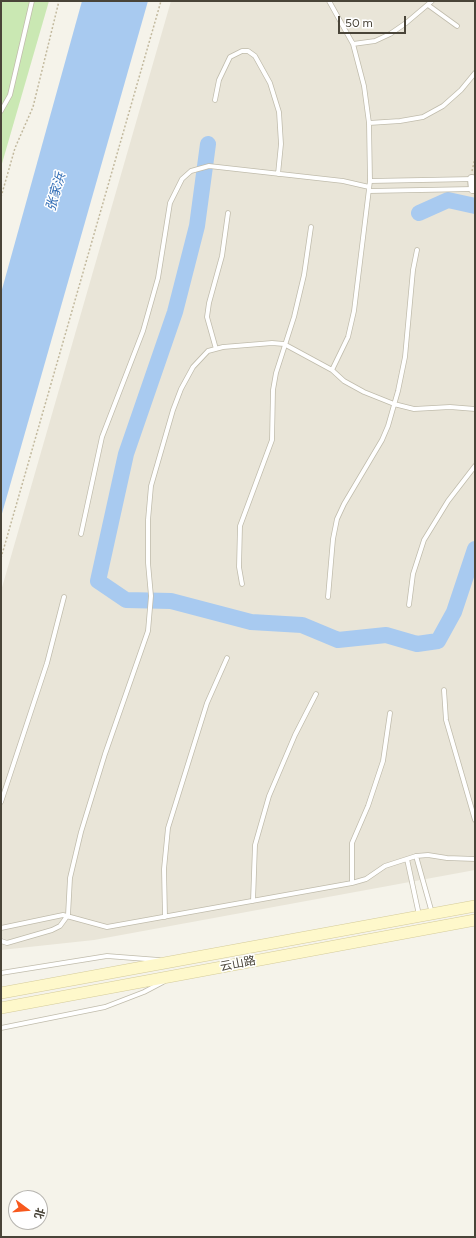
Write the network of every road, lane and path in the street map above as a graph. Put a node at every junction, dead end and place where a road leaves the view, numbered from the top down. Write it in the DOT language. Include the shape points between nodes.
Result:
graph roads {
  1 [pos="32,1"];
  2 [pos="59,1"];
  3 [pos="161,1"];
  4 [pos="329,1"];
  5 [pos="432,1"];
  6 [pos="428,5"];
  7 [pos="457,26"];
  8 [pos="353,44"];
  9 [pos="475,73"];
  10 [pos="215,100"];
  11 [pos="1,111"];
  12 [pos="369,123"];
  13 [pos="475,158"];
  14 [pos="278,174"];
  15 [pos="474,179"];
  16 [pos="370,181"];
  17 [pos="369,189"];
  18 [pos="474,189"];
  19 [pos="1,197"];
  20 [pos="228,213"];
  21 [pos="311,227"];
  22 [pos="417,250"];
  23 [pos="284,344"];
  24 [pos="216,349"];
  25 [pos="332,370"];
  26 [pos="394,404"];
  27 [pos="475,409"];
  28 [pos="475,466"];
  29 [pos="81,534"];
  30 [pos="1,558"];
  31 [pos="242,584"];
  32 [pos="64,597"];
  33 [pos="328,597"];
  34 [pos="409,605"];
  35 [pos="227,658"];
  36 [pos="444,690"];
  37 [pos="316,694"];
  38 [pos="390,713"];
  39 [pos="1,802"];
  40 [pos="475,820"];
  41 [pos="416,856"];
  42 [pos="407,859"];
  43 [pos="475,859"];
  44 [pos="352,883"];
  45 [pos="253,901"];
  46 [pos="475,906"];
  47 [pos="432,913"];
  48 [pos="68,915"];
  49 [pos="165,916"];
  50 [pos="419,916"];
  51 [pos="475,920"];
  52 [pos="1,928"];
  53 [pos="1,941"];
  54 [pos="173,961"];
  55 [pos="1,973"];
  56 [pos="175,976"];
  57 [pos="1,993"];
  58 [pos="1,1008"];
  59 [pos="1,1028"];
  1 -- 11 [label="lane" via="10,95"];
  2 -- 19 [label="path" via="33,107 16,148"];
  3 -- 30 [label="path"];
  4 -- 8 [label="lane"];
  5 -- 6 [label="lane"];
  6 -- 7 [label="lane"];
  6 -- 8 [label="lane" via="390,34 375,41"];
  8 -- 12 [label="lane" via="364,86"];
  9 -- 12 [label="lane" via="443,106 423,117 400,122"];
  10 -- 14 [label="lane" via="219,80 230,57 242,51 255,56 270,83 279,112 281,144"];
  12 -- 16 [label="lane"];
  13 -- 15 [label="path"];
  14 -- 17 [label="lane" via="344,181"];
  14 -- 29 [label="lane" via="209,166 191,171 175,190 170,203 154,296 144,331 102,437"];
  15 -- 16 [label="lane"];
  15 -- 18 [label="street"];
  16 -- 17 [label="lane"];
  17 -- 18 [label="lane"];
  17 -- 25 [label="lane" via="354,311 348,337"];
  20 -- 24 [label="lane" via="222,256 207,317"];
  21 -- 23 [label="lane" via="300,293 290,332"];
  22 -- 26 [label="lane" via="405,357"];
  23 -- 24 [label="lane" via="238,345"];
  23 -- 25 [label="lane"];
  23 -- 31 [label="lane" via="273,390 272,440 240,526 239,567"];
  24 -- 48 [label="lane" via="208,351 193,367 181,389 151,486 148,520 151,596 149,625 105,754 82,832 70,878"];
  25 -- 26 [label="lane" via="344,381 364,392"];
  26 -- 27 [label="lane" via="414,409"];
  26 -- 33 [label="lane" via="382,440 337,519"];
  28 -- 34 [label="lane" via="424,540 413,574"];
  32 -- 39 [label="lane" via="47,663"];
  35 -- 49 [label="lane" via="207,703 168,828 164,869"];
  36 -- 40 [label="lane" via="446,720"];
  37 -- 45 [label="lane" via="269,796 255,845"];
  38 -- 44 [label="lane" via="383,761 352,843"];
  41 -- 42 [label="lane"];
  41 -- 43 [label="lane"];
  41 -- 47 [label="lane"];
  42 -- 44 [label="lane"];
  42 -- 50 [label="lane"];
  44 -- 45 [label="lane"];
  45 -- 49 [label="lane"];
  46 -- 47 [label="main road, 云山路"];
  47 -- 50 [label="main road, 云山路"];
  48 -- 49 [label="lane" via="107,928"];
  48 -- 52 [label="lane"];
  48 -- 53 [label="lane" via="60,926 52,930 7,943"];
  50 -- 54 [label="main road, 云山路"];
  51 -- 56 [label="main road, 云山路"];
  54 -- 55 [label="lane" via="106,956"];
  54 -- 57 [label="main road, 云山路"];
  56 -- 58 [label="main road, 云山路"];
  56 -- 59 [label="lane" via="106,1007"];
}
